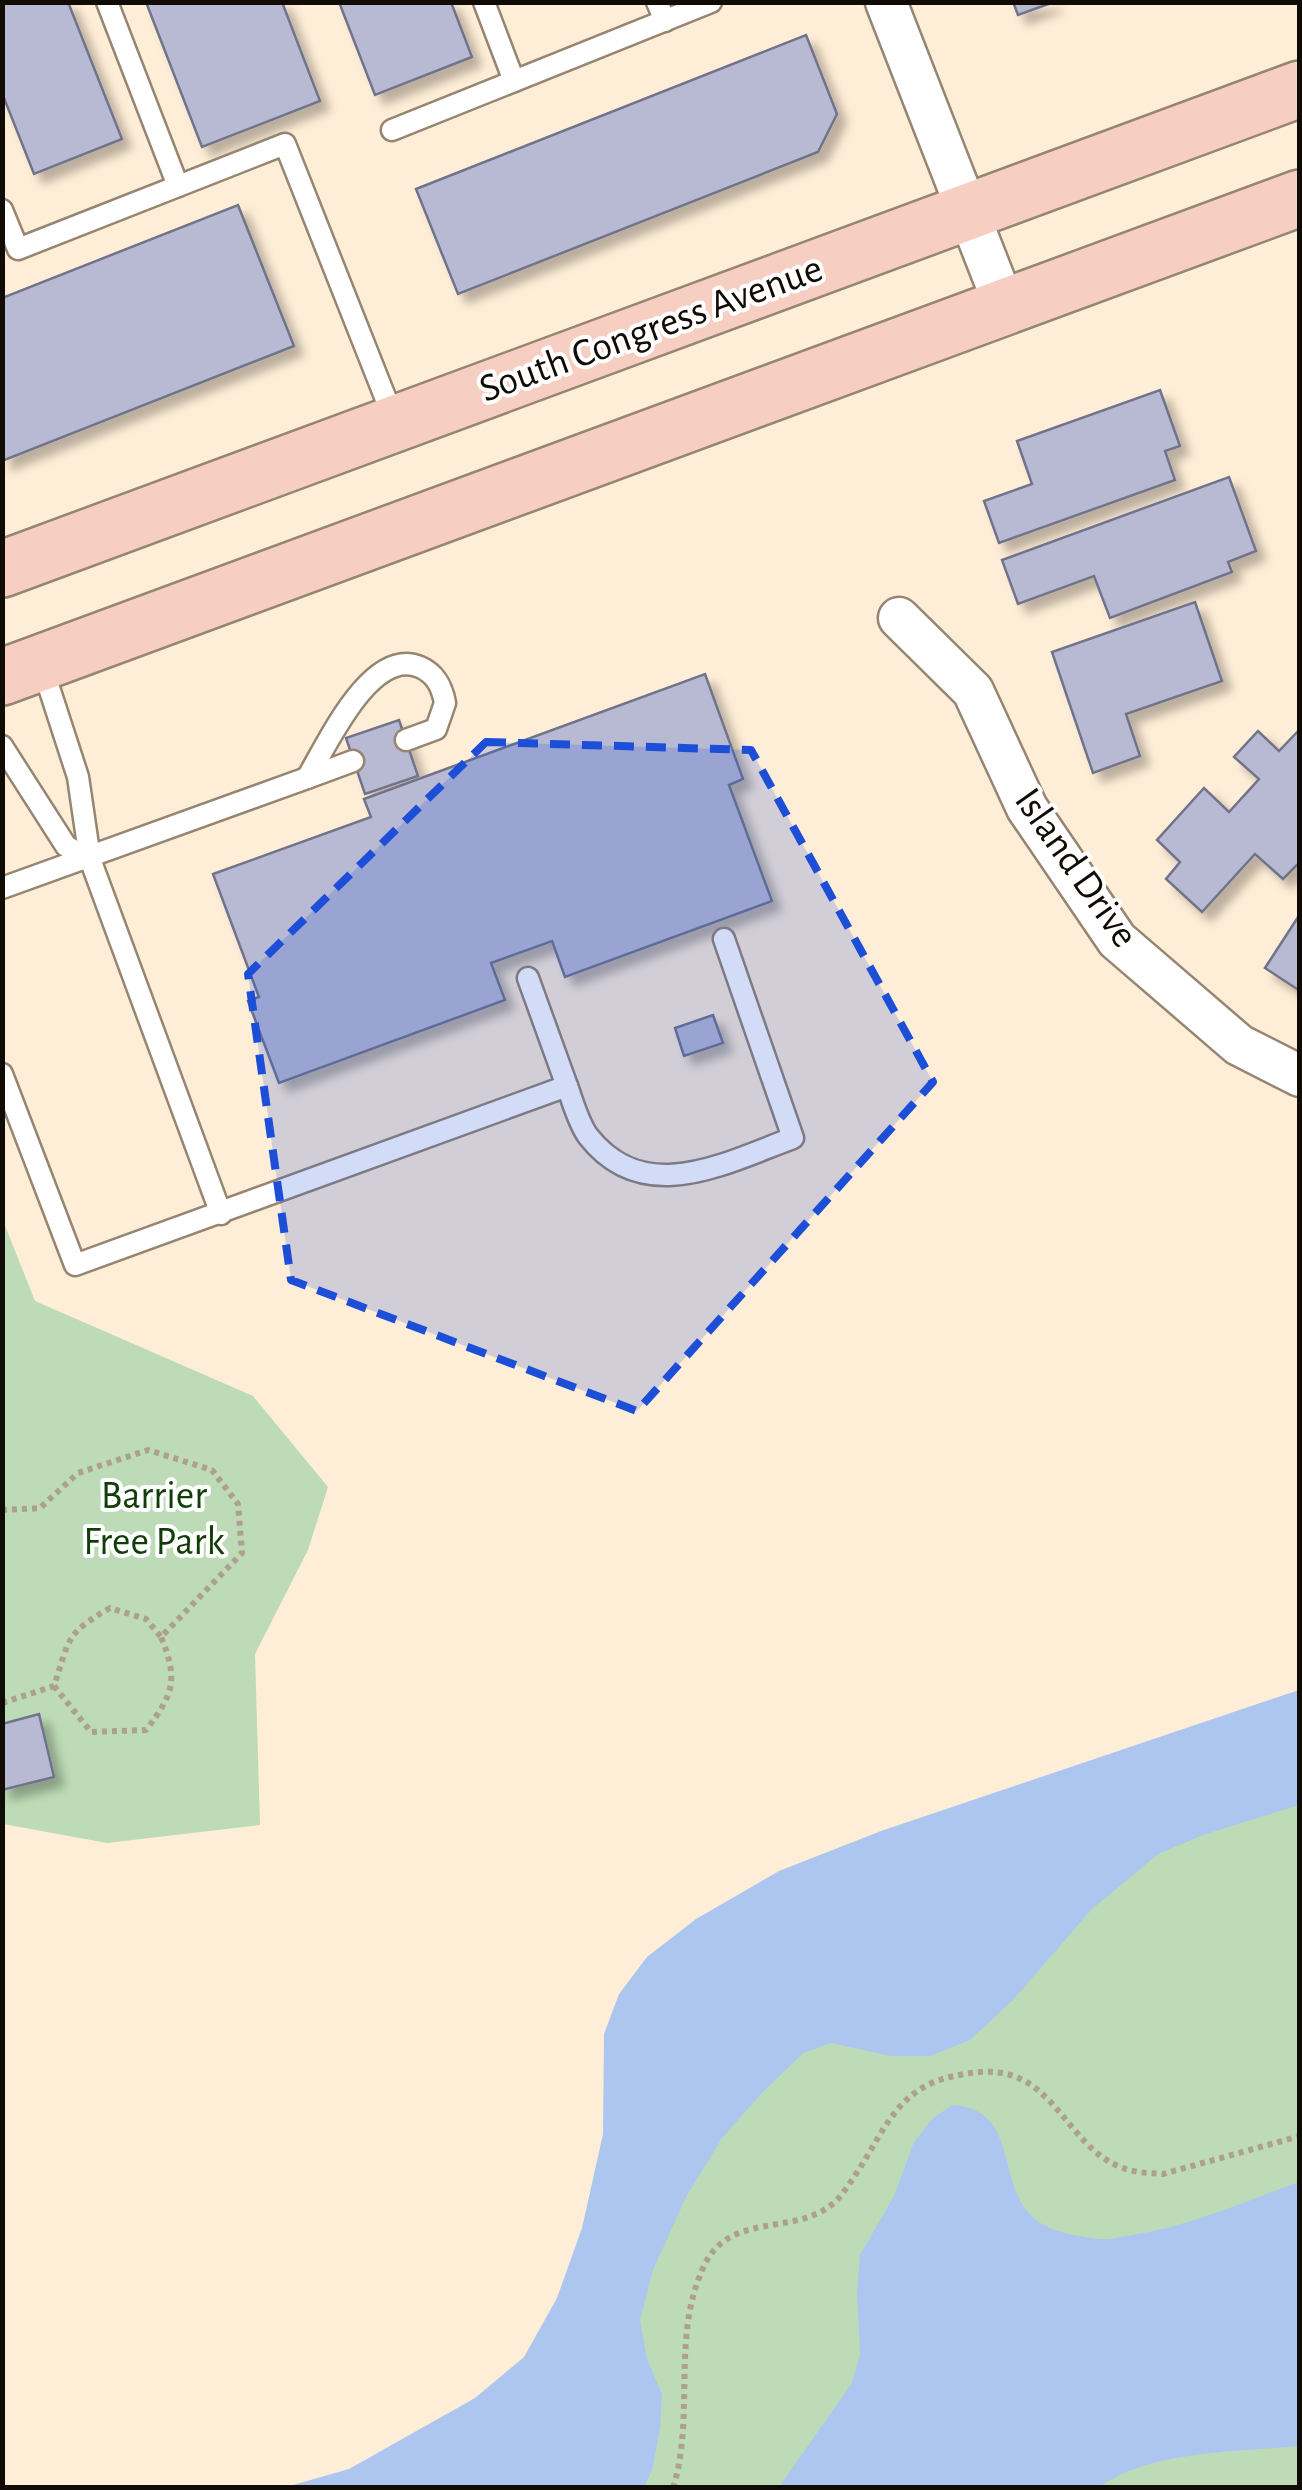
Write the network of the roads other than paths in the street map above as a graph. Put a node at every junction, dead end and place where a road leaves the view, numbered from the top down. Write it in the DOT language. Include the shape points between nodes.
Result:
graph roads {
  1 [pos="107,2"];
  2 [pos="484,2"];
  3 [pos="711,2"];
  4 [pos="886,2"];
  5 [pos="661,12"];
  6 [pos="514,81"];
  7 [pos="1300,89"];
  8 [pos="392,130"];
  9 [pos="178,186"];
  10 [pos="1300,198"];
  11 [pos="2,210"];
  12 [pos="968,212"];
  13 [pos="1004,307"];
  14 [pos="396,424"];
  15 [pos="2,569"];
  16 [pos="899,618"];
  17 [pos="22,670"];
  18 [pos="406,740"];
  19 [pos="2,746"];
  20 [pos="353,762"];
  21 [pos="307,778"];
  22 [pos="90,859"];
  23 [pos="2,888"];
  24 [pos="724,939"];
  25 [pos="528,978"];
  26 [pos="2,1074"];
  27 [pos="1300,1076"];
  28 [pos="567,1086"];
  29 [pos="221,1214"];
  1 -- 9 [label="lane"];
  2 -- 6 [label="lane"];
  3 -- 5 [label="lane"];
  4 -- 12 [label="street"];
  5 -- 6 [label="lane"];
  6 -- 8 [label="lane"];
  7 -- 12 [label="main road, South Congress Avenue"];
  9 -- 11 [label="lane" via="18,248"];
  9 -- 14 [label="lane" via="285,144"];
  10 -- 13 [label="main road"];
  12 -- 13 [label="street"];
  12 -- 14 [label="main road, South Congress Avenue"];
  13 -- 17 [label="main road"];
  14 -- 15 [label="main road, South Congress Avenue"];
  16 -- 27 [label="street, Island Drive" via="972,691 1027,808 1118,940 1239,1045"];
  17 -- 22 [label="lane" via="78,776"];
  18 -- 21 [label="lane" via="436,729 445,704 443,690 426,670 400,664 361,691"];
  19 -- 22 [label="lane" via="66,846"];
  20 -- 21 [label="lane"];
  21 -- 22 [label="lane"];
  22 -- 23 [label="lane"];
  22 -- 29 [label="lane"];
  24 -- 28 [label="lane" via="793,1138 700,1172 636,1172 607,1156 586,1133"];
  25 -- 28 [label="lane"];
  26 -- 29 [label="lane" via="75,1265"];
  28 -- 29 [label="lane"];
}
